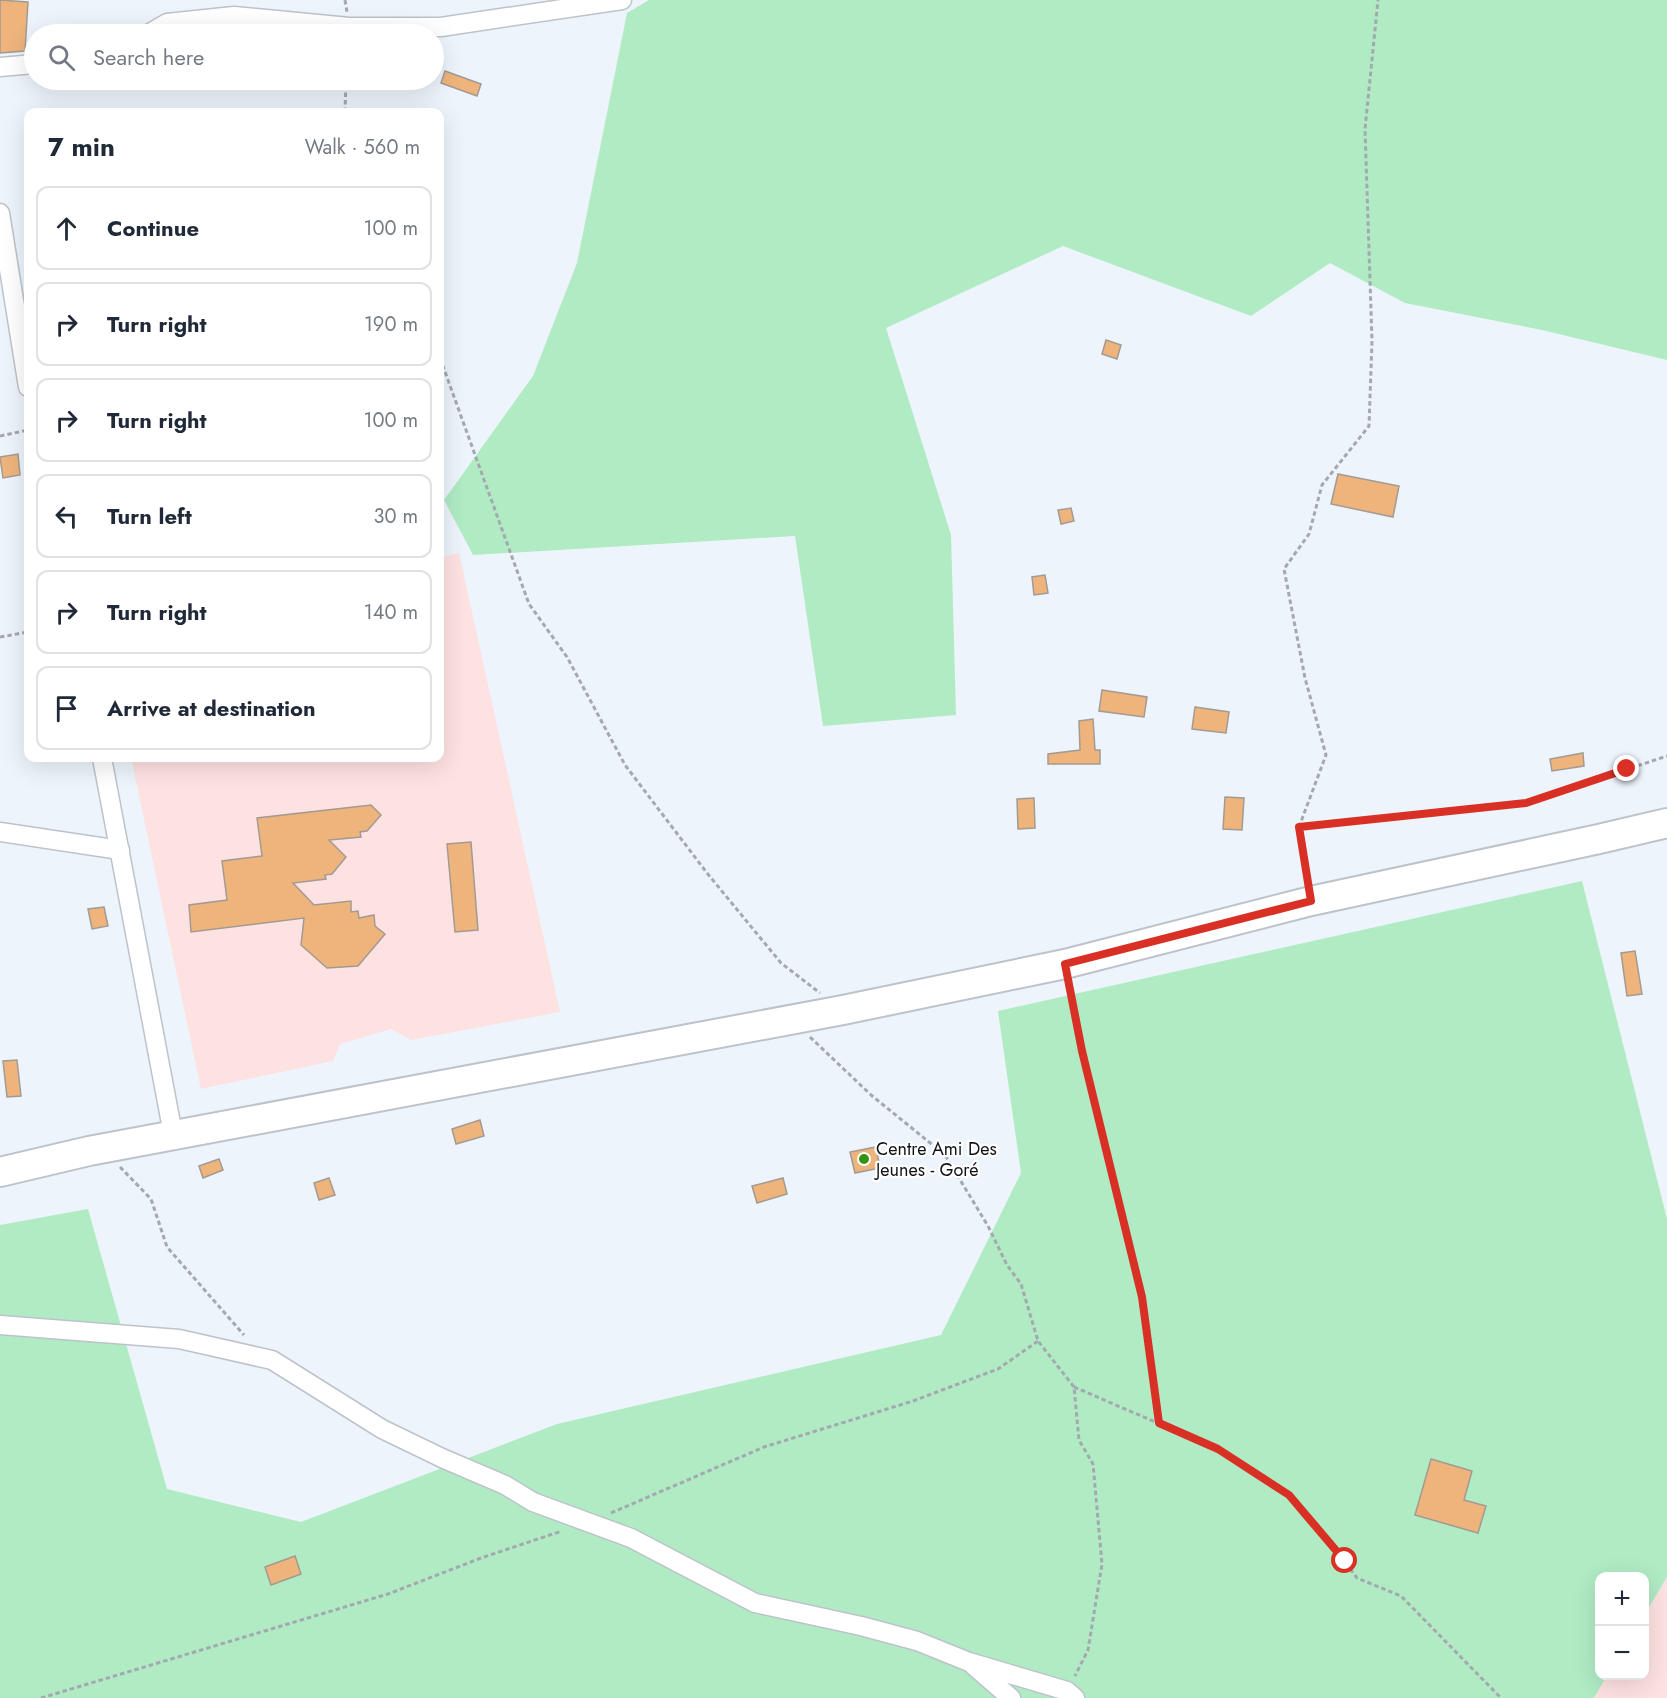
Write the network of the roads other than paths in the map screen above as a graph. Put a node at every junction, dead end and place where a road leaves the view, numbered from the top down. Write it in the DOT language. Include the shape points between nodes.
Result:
graph roads {
  1 [pos="622,0"];
  2 [pos="165,24"];
  3 [pos="320,24"];
  4 [pos="444,27"];
  5 [pos="24,65"];
  6 [pos="0,67"];
  7 [pos="0,213"];
  8 [pos="24,362"];
  9 [pos="103,762"];
  10 [pos="1667,823"];
  11 [pos="0,832"];
  12 [pos="120,850"];
  13 [pos="173,1134"];
  14 [pos="0,1172"];
  15 [pos="0,1325"];
  16 [pos="969,1662"];
  17 [pos="1071,1694"];
  18 [pos="1011,1698"];
  1 -- 4 [label="street"];
  2 -- 3 [label="street" via="234,15"];
  5 -- 6 [label="street"];
  7 -- 8 [label="street"];
  9 -- 12 [label="street"];
  10 -- 13 [label="main road" via="1311,901 1065,964 843,1011"];
  11 -- 12 [label="street"];
  12 -- 13 [label="street"];
  13 -- 14 [label="main road"];
  15 -- 16 [label="street" via="179,1339 272,1360 382,1429 505,1485 533,1502 631,1538 755,1603 917,1641"];
  16 -- 17 [label="street"];
  16 -- 18 [label="street"];
}
